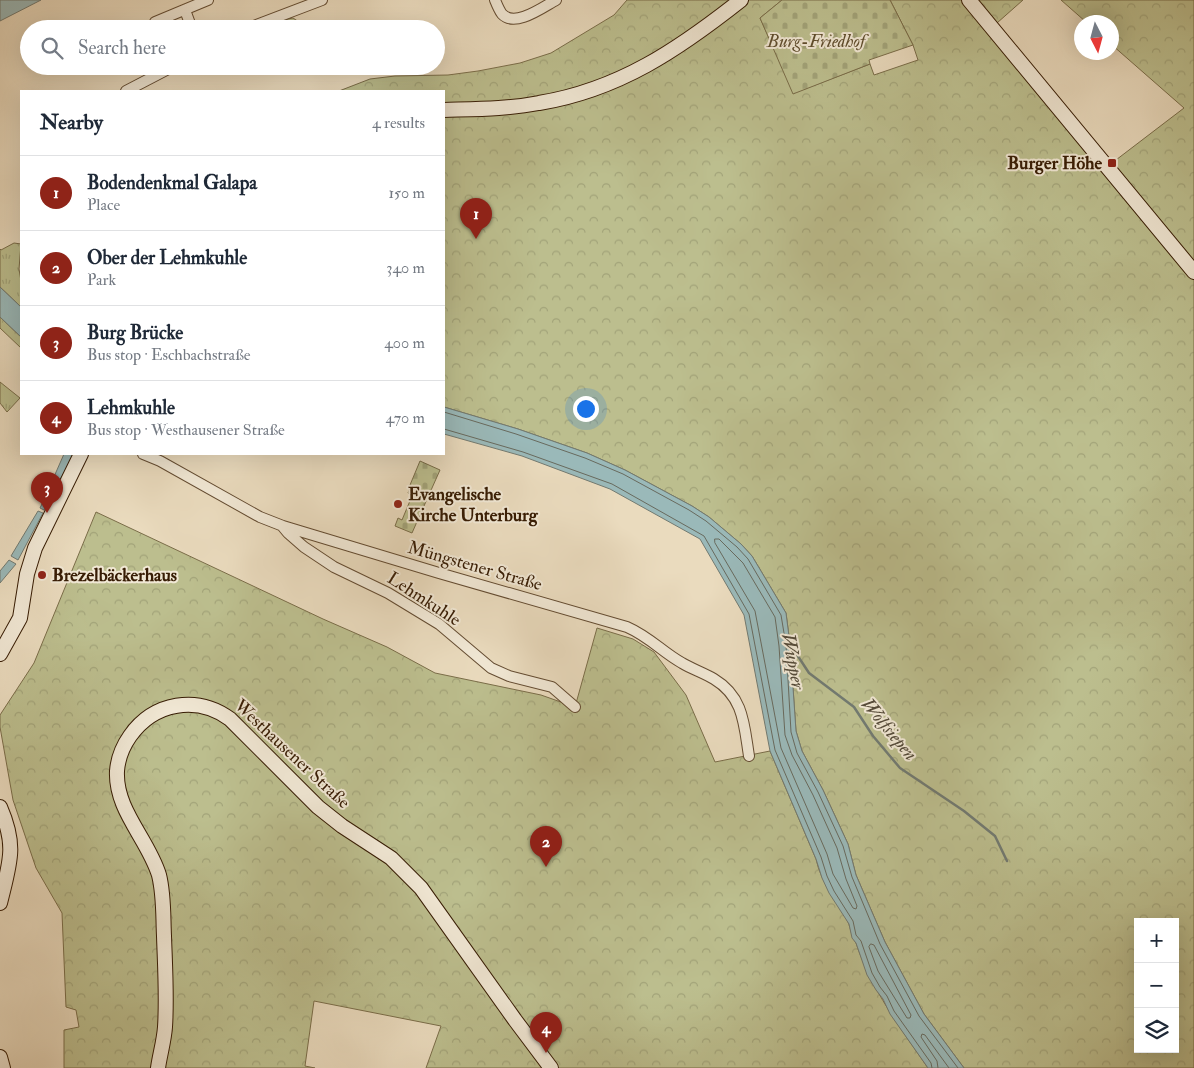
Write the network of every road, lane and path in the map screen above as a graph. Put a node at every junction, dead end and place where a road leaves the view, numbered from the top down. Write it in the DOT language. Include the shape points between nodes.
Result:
graph roads {
  1 [pos="208,0"];
  2 [pos="322,0"];
  3 [pos="495,0"];
  4 [pos="556,0"];
  5 [pos="740,0"];
  6 [pos="969,0"];
  7 [pos="185,10"];
  8 [pos="160,20"];
  9 [pos="189,20"];
  10 [pos="270,20"];
  11 [pos="157,75"];
  12 [pos="128,90"];
  13 [pos="445,110"];
  14 [pos="1194,272"];
  15 [pos="82,455"];
  16 [pos="145,455"];
  17 [pos="283,526"];
  18 [pos="0,654"];
  19 [pos="575,707"];
  20 [pos="749,756"];
  21 [pos="0,806"];
  22 [pos="0,902"];
  23 [pos="0,1057"];
  24 [pos="3,1068"];
  25 [pos="158,1068"];
  26 [pos="551,1068"];
  1 -- 7 [label="street"];
  2 -- 10 [label="street"];
  3 -- 4 [label="street" via="503,15 514,20"];
  5 -- 13 [label="main road" via="662,57 602,86 531,105"];
  6 -- 14 [label="main road"];
  7 -- 8 [label="street"];
  7 -- 9 [label="street"];
  11 -- 12 [label="street"];
  15 -- 18 [label="main road" via="35,548 20,618"];
  16 -- 17 [label="street, Müngstener Straße" via="260,517"];
  17 -- 19 [label="street, Lehmkuhle" via="299,543 334,567 388,593 439,624 491,668 552,687"];
  17 -- 20 [label="street, Müngstener Straße" via="642,633 681,663 713,678 733,694 740,708"];
  21 -- 22 [label="main road" via="11,842"];
  23 -- 24 [label="main road"];
  25 -- 26 [label="main road, Westhausener Straße" via="165,1028 162,889 151,856 122,803 117,772 122,752 141,723 161,709 183,704 208,707 222,714 326,814 407,872"];
}
